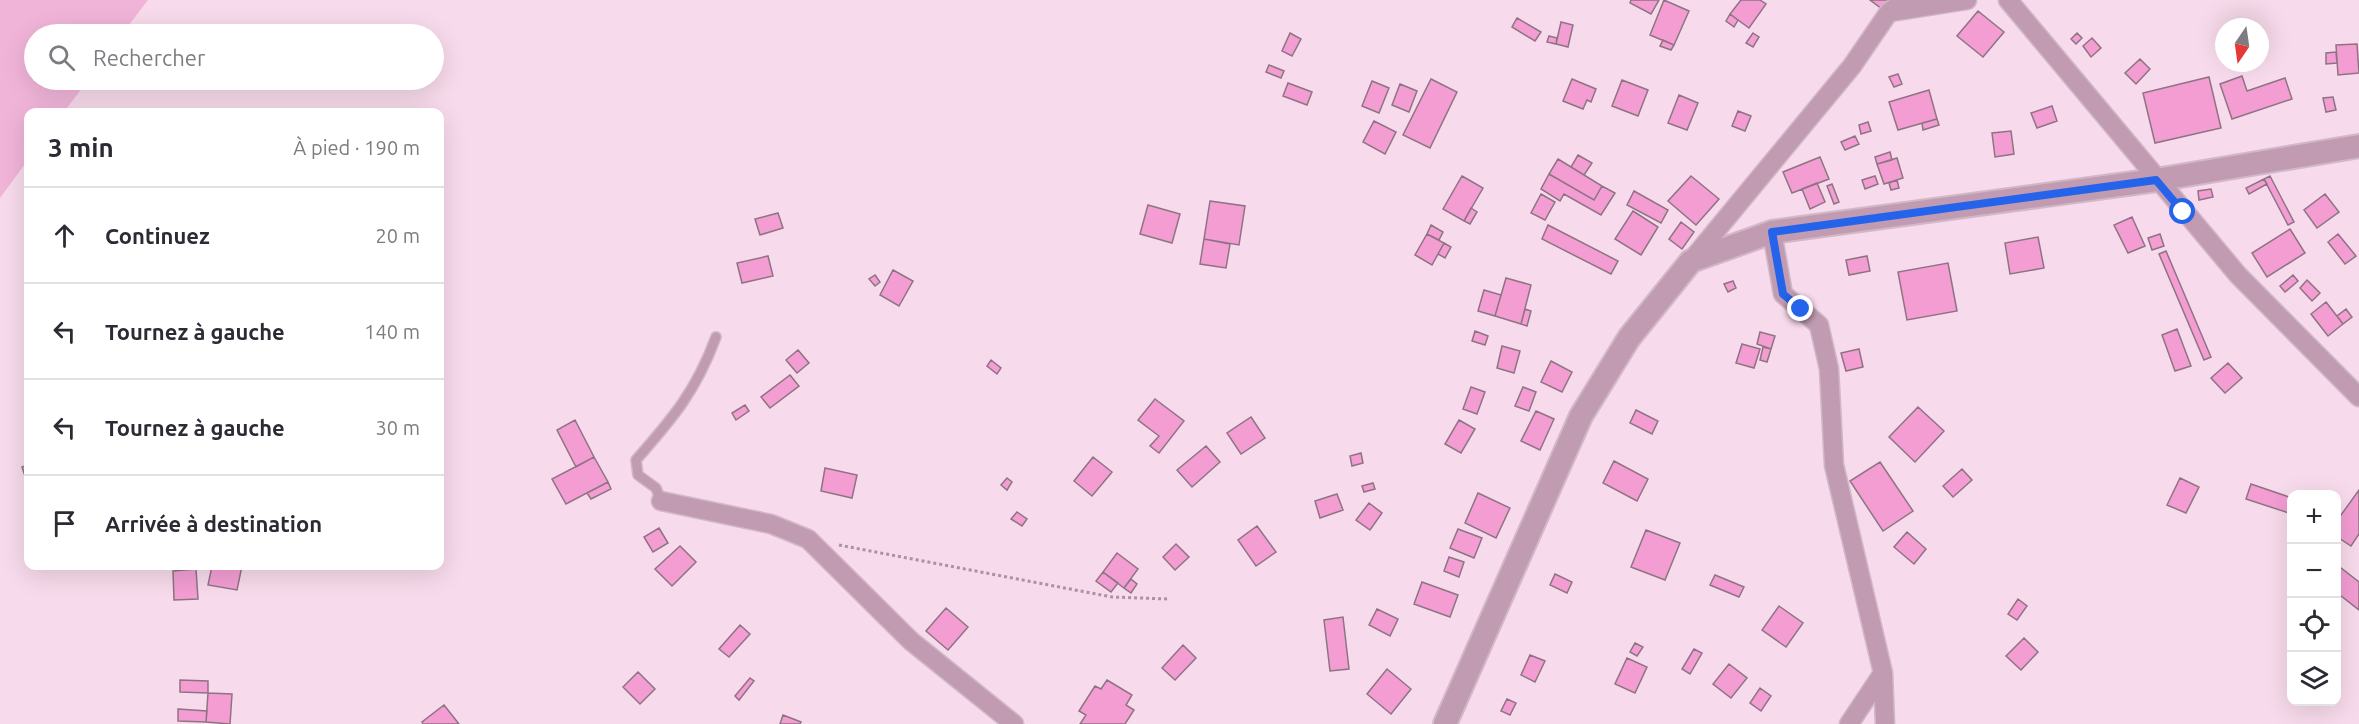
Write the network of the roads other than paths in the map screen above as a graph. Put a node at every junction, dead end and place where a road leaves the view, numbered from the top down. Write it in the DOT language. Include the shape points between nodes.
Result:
graph roads {
  1 [pos="1905,0"];
  2 [pos="1966,0"];
  3 [pos="2008,0"];
  4 [pos="1889,12"];
  5 [pos="2359,146"];
  6 [pos="2156,180"];
  7 [pos="1772,232"];
  8 [pos="1691,261"];
  9 [pos="716,337"];
  10 [pos="2359,397"];
  11 [pos="661,501"];
  12 [pos="1883,673"];
  13 [pos="1014,724"];
  14 [pos="1445,724"];
  15 [pos="1849,724"];
  16 [pos="1885,724"];
  1 -- 4 [label="street"];
  2 -- 4 [label="street"];
  3 -- 6 [label="street"];
  4 -- 8 [label="street" via="1852,66"];
  5 -- 6 [label="street"];
  6 -- 7 [label="street"];
  6 -- 10 [label="street" via="2238,275"];
  7 -- 8 [label="street"];
  7 -- 12 [label="street" via="1783,294 1819,325 1829,369 1834,465"];
  8 -- 14 [label="street" via="1629,338 1581,416"];
  9 -- 11 [label="lane" via="688,398 636,460 638,475 656,488"];
  11 -- 13 [label="street" via="771,524 808,539 910,641"];
  12 -- 15 [label="street"];
  12 -- 16 [label="street"];
}
